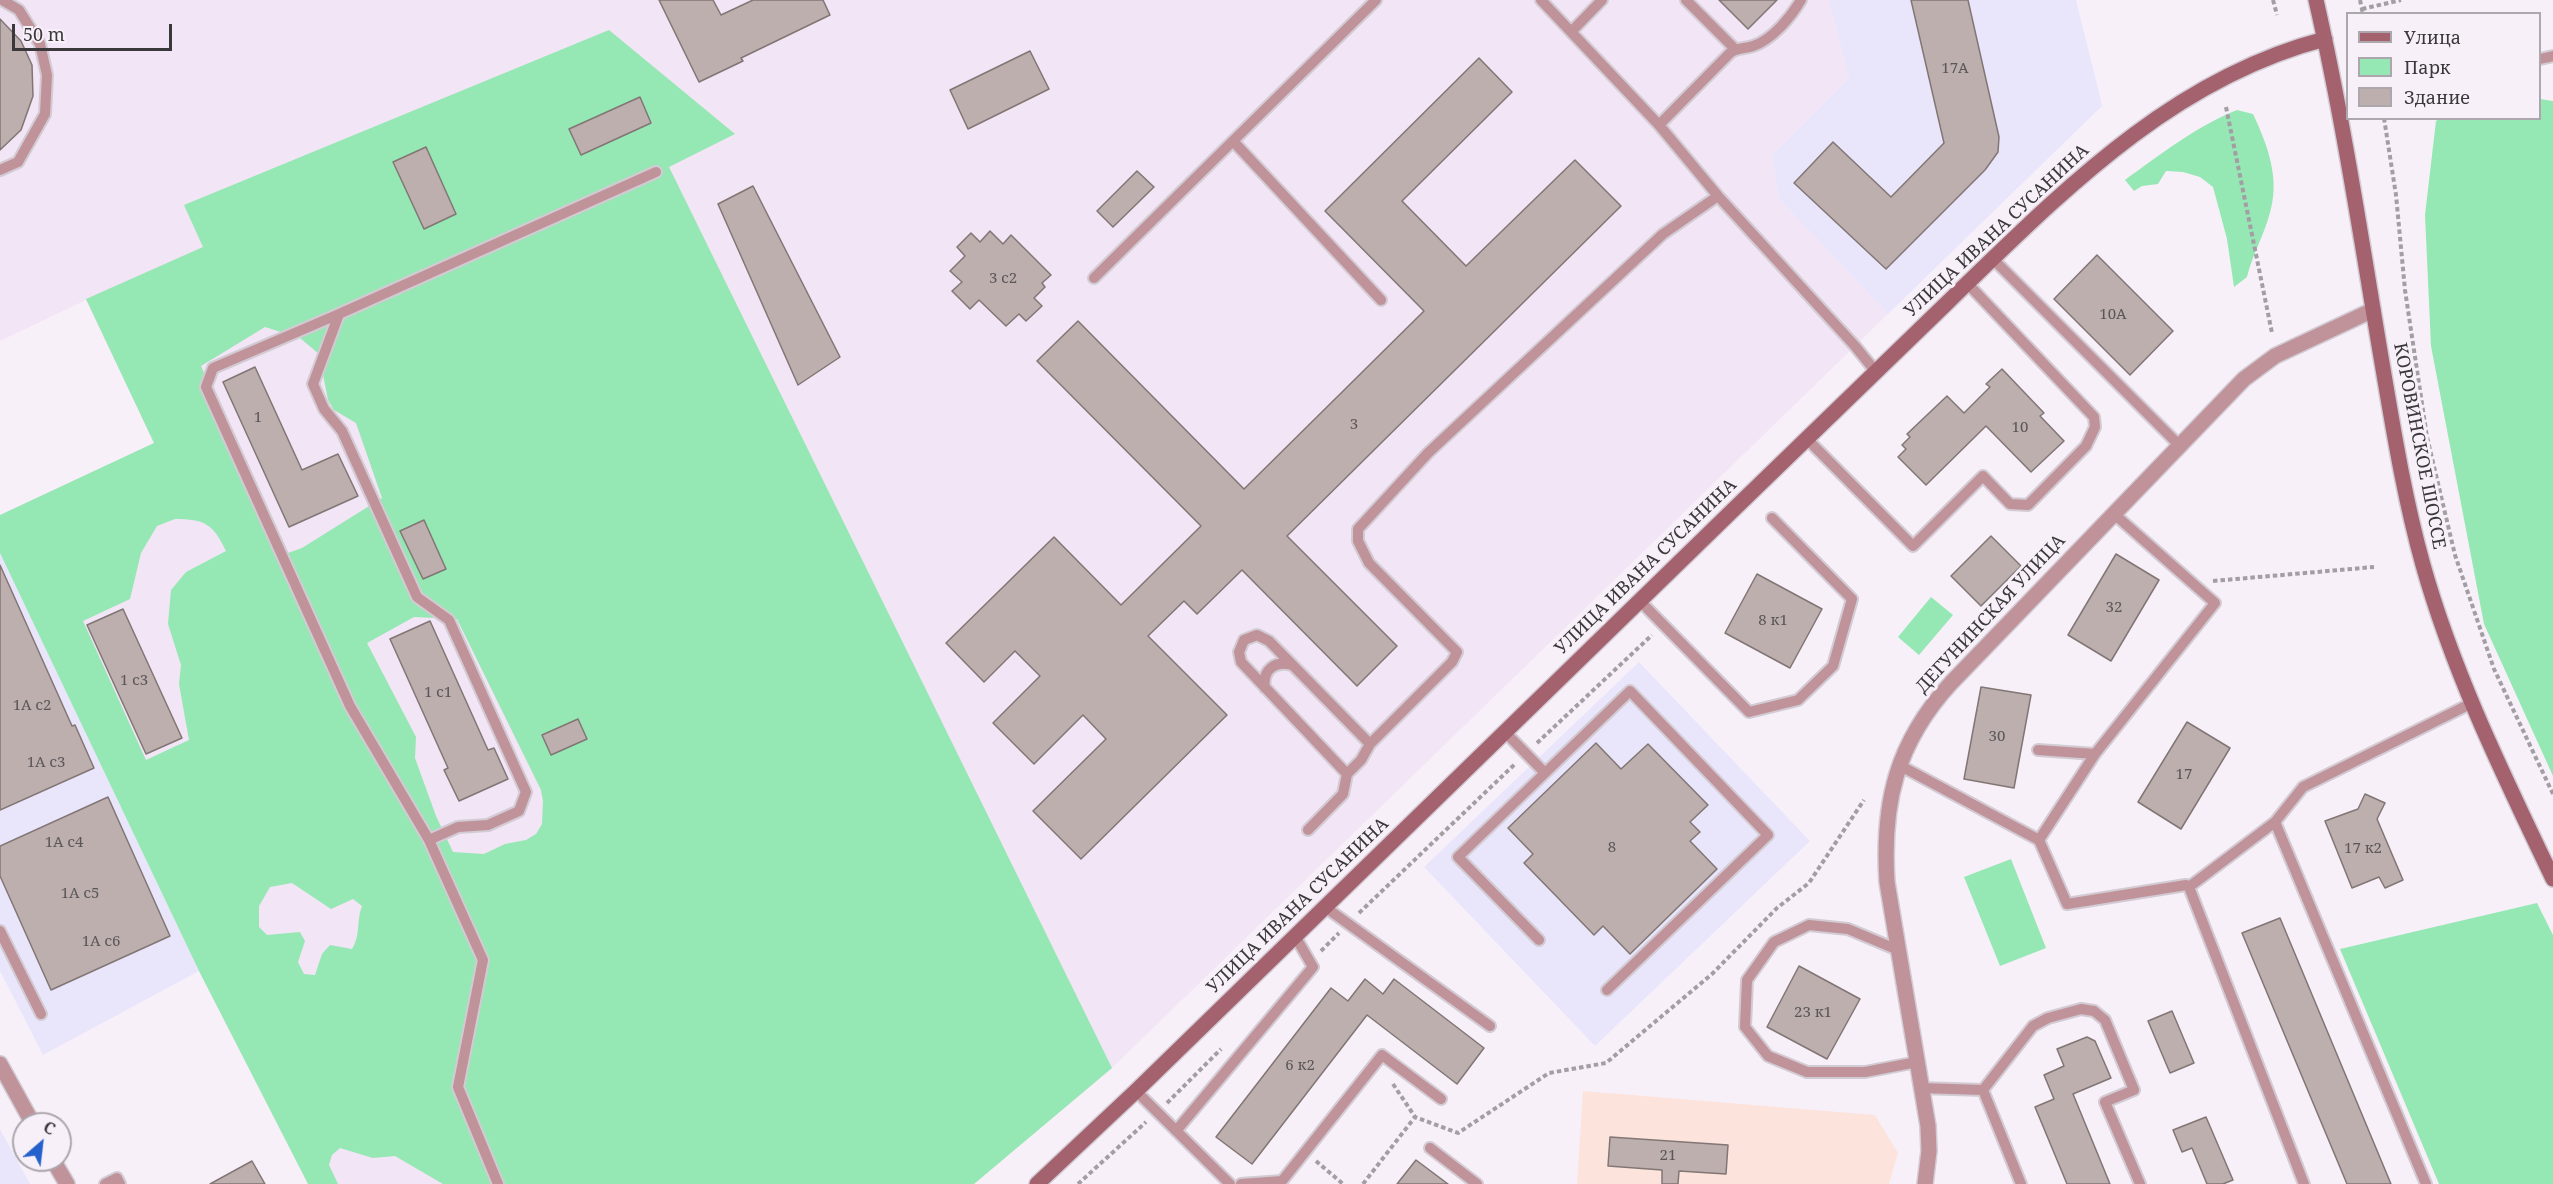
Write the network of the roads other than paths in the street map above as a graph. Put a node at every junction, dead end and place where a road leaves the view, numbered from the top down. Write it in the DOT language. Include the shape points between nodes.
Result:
graph roads {
  1 [pos="2,0"];
  2 [pos="1376,0"];
  3 [pos="1541,0"];
  4 [pos="1602,0"];
  5 [pos="1686,0"];
  6 [pos="1801,0"];
  7 [pos="2316,0"];
  8 [pos="1571,32"];
  9 [pos="2325,39"];
  10 [pos="1735,49"];
  11 [pos="2343,109"];
  12 [pos="1659,125"];
  13 [pos="1233,141"];
  14 [pos="0,170"];
  15 [pos="657,172"];
  16 [pos="1718,196"];
  17 [pos="1993,259"];
  18 [pos="1094,278"];
  19 [pos="1968,284"];
  20 [pos="1381,300"];
  21 [pos="2373,310"];
  22 [pos="339,314"];
  23 [pos="1876,372"];
  24 [pos="1807,439"];
  25 [pos="2179,445"];
  26 [pos="2113,513"];
  27 [pos="1772,518"];
  28 [pos="1640,601"];
  29 [pos="1292,665"];
  30 [pos="1265,688"];
  31 [pos="2470,704"];
  32 [pos="1505,732"];
  33 [pos="1370,744"];
  34 [pos="2038,750"];
  35 [pos="2096,754"];
  36 [pos="1899,765"];
  37 [pos="1545,773"];
  38 [pos="1347,774"];
  39 [pos="2275,822"];
  40 [pos="1308,830"];
  41 [pos="429,840"];
  42 [pos="2039,840"];
  43 [pos="2553,879"];
  44 [pos="2189,887"];
  45 [pos="1325,907"];
  46 [pos="0,931"];
  47 [pos="1295,936"];
  48 [pos="1539,940"];
  49 [pos="1898,950"];
  50 [pos="1607,990"];
  51 [pos="41,1014"];
  52 [pos="1490,1026"];
  53 [pos="1917,1062"];
  54 [pos="0,1064"];
  55 [pos="1921,1088"];
  56 [pos="1983,1090"];
  57 [pos="1136,1091"];
  58 [pos="1440,1099"];
  59 [pos="26,1112"];
  60 [pos="1176,1131"];
  61 [pos="1430,1148"];
  62 [pos="105,1184"];
  63 [pos="120,1184"];
  64 [pos="498,1184"];
  65 [pos="1037,1184"];
  66 [pos="1230,1184"];
  67 [pos="1241,1184"];
  68 [pos="1477,1184"];
  69 [pos="1925,1184"];
  70 [pos="2021,1184"];
  71 [pos="2140,1184"];
  72 [pos="2304,1184"];
  73 [pos="2426,1184"];
  1 -- 14 [label="lane" via="19,10 40,44 47,75 45,114 18,162"];
  2 -- 13 [label="lane"];
  3 -- 8 [label="lane"];
  4 -- 8 [label="lane"];
  5 -- 10 [label="lane"];
  6 -- 10 [label="lane" via="1770,37 1753,47"];
  7 -- 9 [label="street, КОРОВИНСКОЕ ШОССЕ"];
  8 -- 12 [label="lane"];
  9 -- 11 [label="street, КОРОВИНСКОЕ ШОССЕ"];
  9 -- 17 [label="street, УЛИЦА ИВАНА СУСАНИНА" via="2284,50 2170,108 2106,155"];
  10 -- 12 [label="lane"];
  11 -- 21 [label="street, КОРОВИНСКОЕ ШОССЕ"];
  12 -- 16 [label="lane"];
  13 -- 18 [label="lane"];
  13 -- 20 [label="lane"];
  15 -- 22 [label="lane"];
  16 -- 23 [label="lane"];
  16 -- 33 [label="lane" via="1663,234 1428,453 1358,530 1358,542 1369,564 1457,652 1452,662"];
  17 -- 19 [label="street, УЛИЦА ИВАНА СУСАНИНА"];
  17 -- 25 [label="lane"];
  19 -- 23 [label="street, УЛИЦА ИВАНА СУСАНИНА"];
  19 -- 24 [label="lane" via="2094,417 2095,427 2086,446 2028,505 2010,504 1983,476 1913,546"];
  21 -- 25 [label="street, ДЕГУНИНСКАЯ УЛИЦА" via="2259,367"];
  21 -- 31 [label="street, КОРОВИНСКОЕ ШОССЕ" via="2414,529 2435,605"];
  22 -- 41 [label="lane" via="313,384 324,409 342,431 417,597 449,620 526,792 519,811 489,825 458,827"];
  22 -- 41 [label="lane" via="213,368 206,387 350,706"];
  23 -- 24 [label="street, УЛИЦА ИВАНА СУСАНИНА"];
  24 -- 28 [label="street, УЛИЦА ИВАНА СУСАНИНА"];
  25 -- 26 [label="street, ДЕГУНИНСКАЯ УЛИЦА"];
  26 -- 35 [label="lane" via="2215,603"];
  26 -- 36 [label="street, ДЕГУНИНСКАЯ УЛИЦА" via="1935,700 1916,728"];
  27 -- 28 [label="lane" via="1852,599 1833,666 1798,700 1749,712"];
  28 -- 32 [label="street, УЛИЦА ИВАНА СУСАНИНА"];
  29 -- 30 [label="lane" via="1272,665 1265,677"];
  29 -- 30 [label="lane" via="1264,637 1250,636 1244,640 1239,652 1241,662"];
  29 -- 33 [label="lane"];
  30 -- 38 [label="lane"];
  31 -- 39 [label="lane" via="2303,787"];
  31 -- 43 [label="street, КОРОВИНСКОЕ ШОССЕ"];
  32 -- 37 [label="lane"];
  32 -- 45 [label="street, УЛИЦА ИВАНА СУСАНИНА"];
  33 -- 38 [label="lane"];
  34 -- 35 [label="lane"];
  35 -- 42 [label="lane"];
  36 -- 42 [label="lane"];
  36 -- 49 [label="street, ДЕГУНИНСКАЯ УЛИЦА" via="1885,834 1887,882"];
  37 -- 48 [label="lane" via="1458,856"];
  37 -- 50 [label="lane" via="1629,691 1768,835"];
  38 -- 40 [label="lane" via="1343,794"];
  39 -- 44 [label="lane"];
  39 -- 73 [label="lane"];
  41 -- 64 [label="lane" via="483,960 458,1087"];
  42 -- 44 [label="lane" via="2067,904"];
  44 -- 72 [label="lane"];
  45 -- 47 [label="street, УЛИЦА ИВАНА СУСАНИНА"];
  45 -- 52 [label="lane"];
  46 -- 51 [label="lane"];
  47 -- 57 [label="street, УЛИЦА ИВАНА СУСАНИНА"];
  47 -- 60 [label="lane" via="1313,967"];
  49 -- 53 [label="street, ДЕГУНИНСКАЯ УЛИЦА"];
  49 -- 53 [label="lane" via="1848,928 1809,926 1774,942 1747,980 1745,1027 1768,1056 1807,1072 1865,1072"];
  53 -- 55 [label="street, ДЕГУНИНСКАЯ УЛИЦА"];
  54 -- 59 [label="street"];
  55 -- 56 [label="lane"];
  55 -- 69 [label="street, ДЕГУНИНСКАЯ УЛИЦА" via="1929,1151"];
  56 -- 70 [label="lane"];
  56 -- 71 [label="lane" via="2033,1026 2081,1009 2094,1011 2105,1020 2134,1090 2105,1102"];
  57 -- 60 [label="lane"];
  57 -- 65 [label="street, УЛИЦА ИВАНА СУСАНИНА"];
  58 -- 67 [label="lane" via="1382,1055 1282,1181"];
  60 -- 66 [label="lane"];
  61 -- 68 [label="lane"];
  62 -- 63 [label="lane" via="117,1178"];
}
